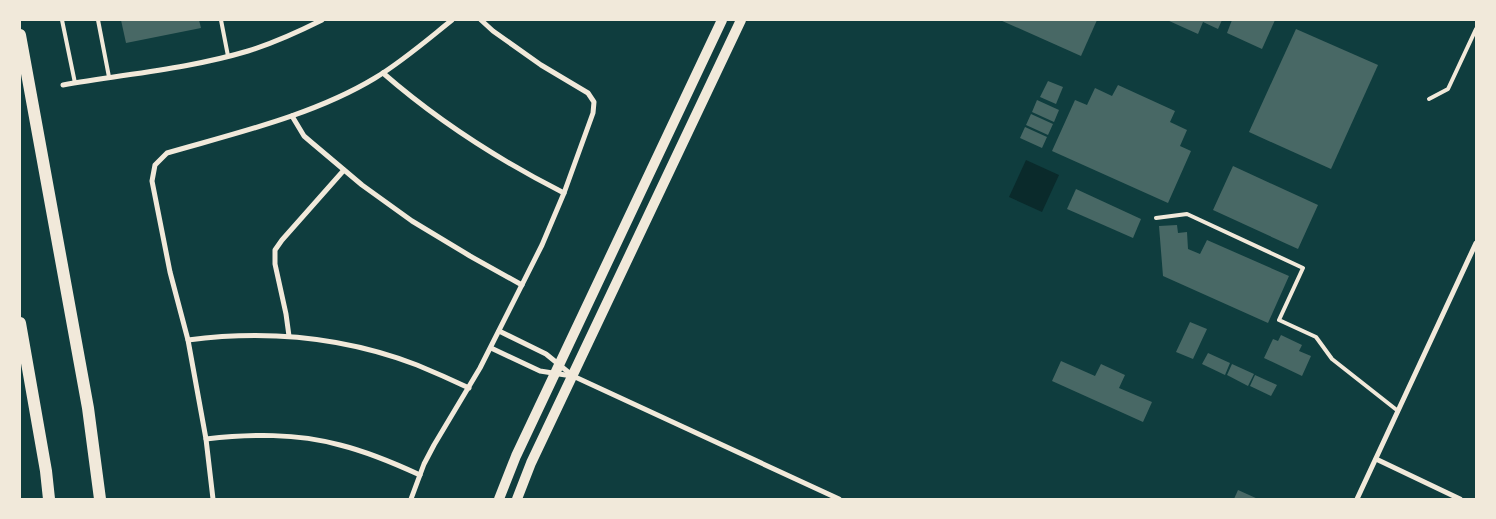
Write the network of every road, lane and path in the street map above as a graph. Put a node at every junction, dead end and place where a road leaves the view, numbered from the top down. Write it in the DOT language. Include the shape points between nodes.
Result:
graph roads {
  1 [pos="62,20"];
  2 [pos="98,20"];
  3 [pos="221,20"];
  4 [pos="322,20"];
  5 [pos="452,20"];
  6 [pos="481,20"];
  7 [pos="722,20"];
  8 [pos="741,20"];
  9 [pos="1476,29"];
  10 [pos="20,35"];
  11 [pos="228,56"];
  12 [pos="383,73"];
  13 [pos="109,78"];
  14 [pos="75,83"];
  15 [pos="63,85"];
  16 [pos="1429,99"];
  17 [pos="292,116"];
  18 [pos="344,170"];
  19 [pos="564,193"];
  20 [pos="1156,218"];
  21 [pos="1476,244"];
  22 [pos="522,285"];
  23 [pos="20,323"];
  24 [pos="499,331"];
  25 [pos="289,336"];
  26 [pos="188,340"];
  27 [pos="491,348"];
  28 [pos="558,369"];
  29 [pos="573,376"];
  30 [pos="469,388"];
  31 [pos="1398,411"];
  32 [pos="206,439"];
  33 [pos="1376,459"];
  34 [pos="420,475"];
  35 [pos="49,499"];
  36 [pos="100,499"];
  37 [pos="213,499"];
  38 [pos="411,499"];
  39 [pos="499,499"];
  40 [pos="517,499"];
  41 [pos="839,499"];
  42 [pos="1357,499"];
  43 [pos="1460,499"];
  1 -- 14 [label="lane"];
  2 -- 13 [label="lane"];
  3 -- 11 [label="lane"];
  4 -- 11 [label="street" via="269,44"];
  5 -- 12 [label="street"];
  6 -- 19 [label="street" via="540,65 588,93 594,102"];
  7 -- 28 [label="main road"];
  8 -- 29 [label="main road"];
  9 -- 16 [label="lane" via="1448,89"];
  10 -- 36 [label="highway" via="88,408"];
  11 -- 13 [label="street"];
  12 -- 17 [label="street"];
  12 -- 19 [label="street" via="430,112 475,143"];
  13 -- 14 [label="street"];
  14 -- 15 [label="street"];
  17 -- 18 [label="street" via="304,136"];
  17 -- 26 [label="street" via="167,153 155,165 152,181 170,272"];
  18 -- 22 [label="street" via="412,221"];
  18 -- 25 [label="street" via="275,250"];
  19 -- 22 [label="street"];
  20 -- 31 [label="lane" via="1187,214 1303,268 1279,320 1316,337 1332,359"];
  21 -- 31 [label="street"];
  22 -- 24 [label="street"];
  23 -- 35 [label="highway"];
  24 -- 27 [label="street"];
  24 -- 28 [label="street" via="546,354"];
  25 -- 26 [label="street" via="239,335"];
  25 -- 30 [label="street" via="390,356"];
  26 -- 32 [label="street"];
  27 -- 28 [label="street" via="540,371"];
  27 -- 30 [label="street"];
  28 -- 29 [label="street"];
  28 -- 29 [label="street"];
  28 -- 39 [label="main road"];
  29 -- 40 [label="main road"];
  29 -- 41 [label="street"];
  30 -- 34 [label="street" via="434,445"];
  31 -- 33 [label="street"];
  32 -- 34 [label="street" via="271,435 340,444"];
  32 -- 37 [label="street"];
  33 -- 42 [label="street"];
  33 -- 43 [label="street"];
  34 -- 38 [label="street"];
}
